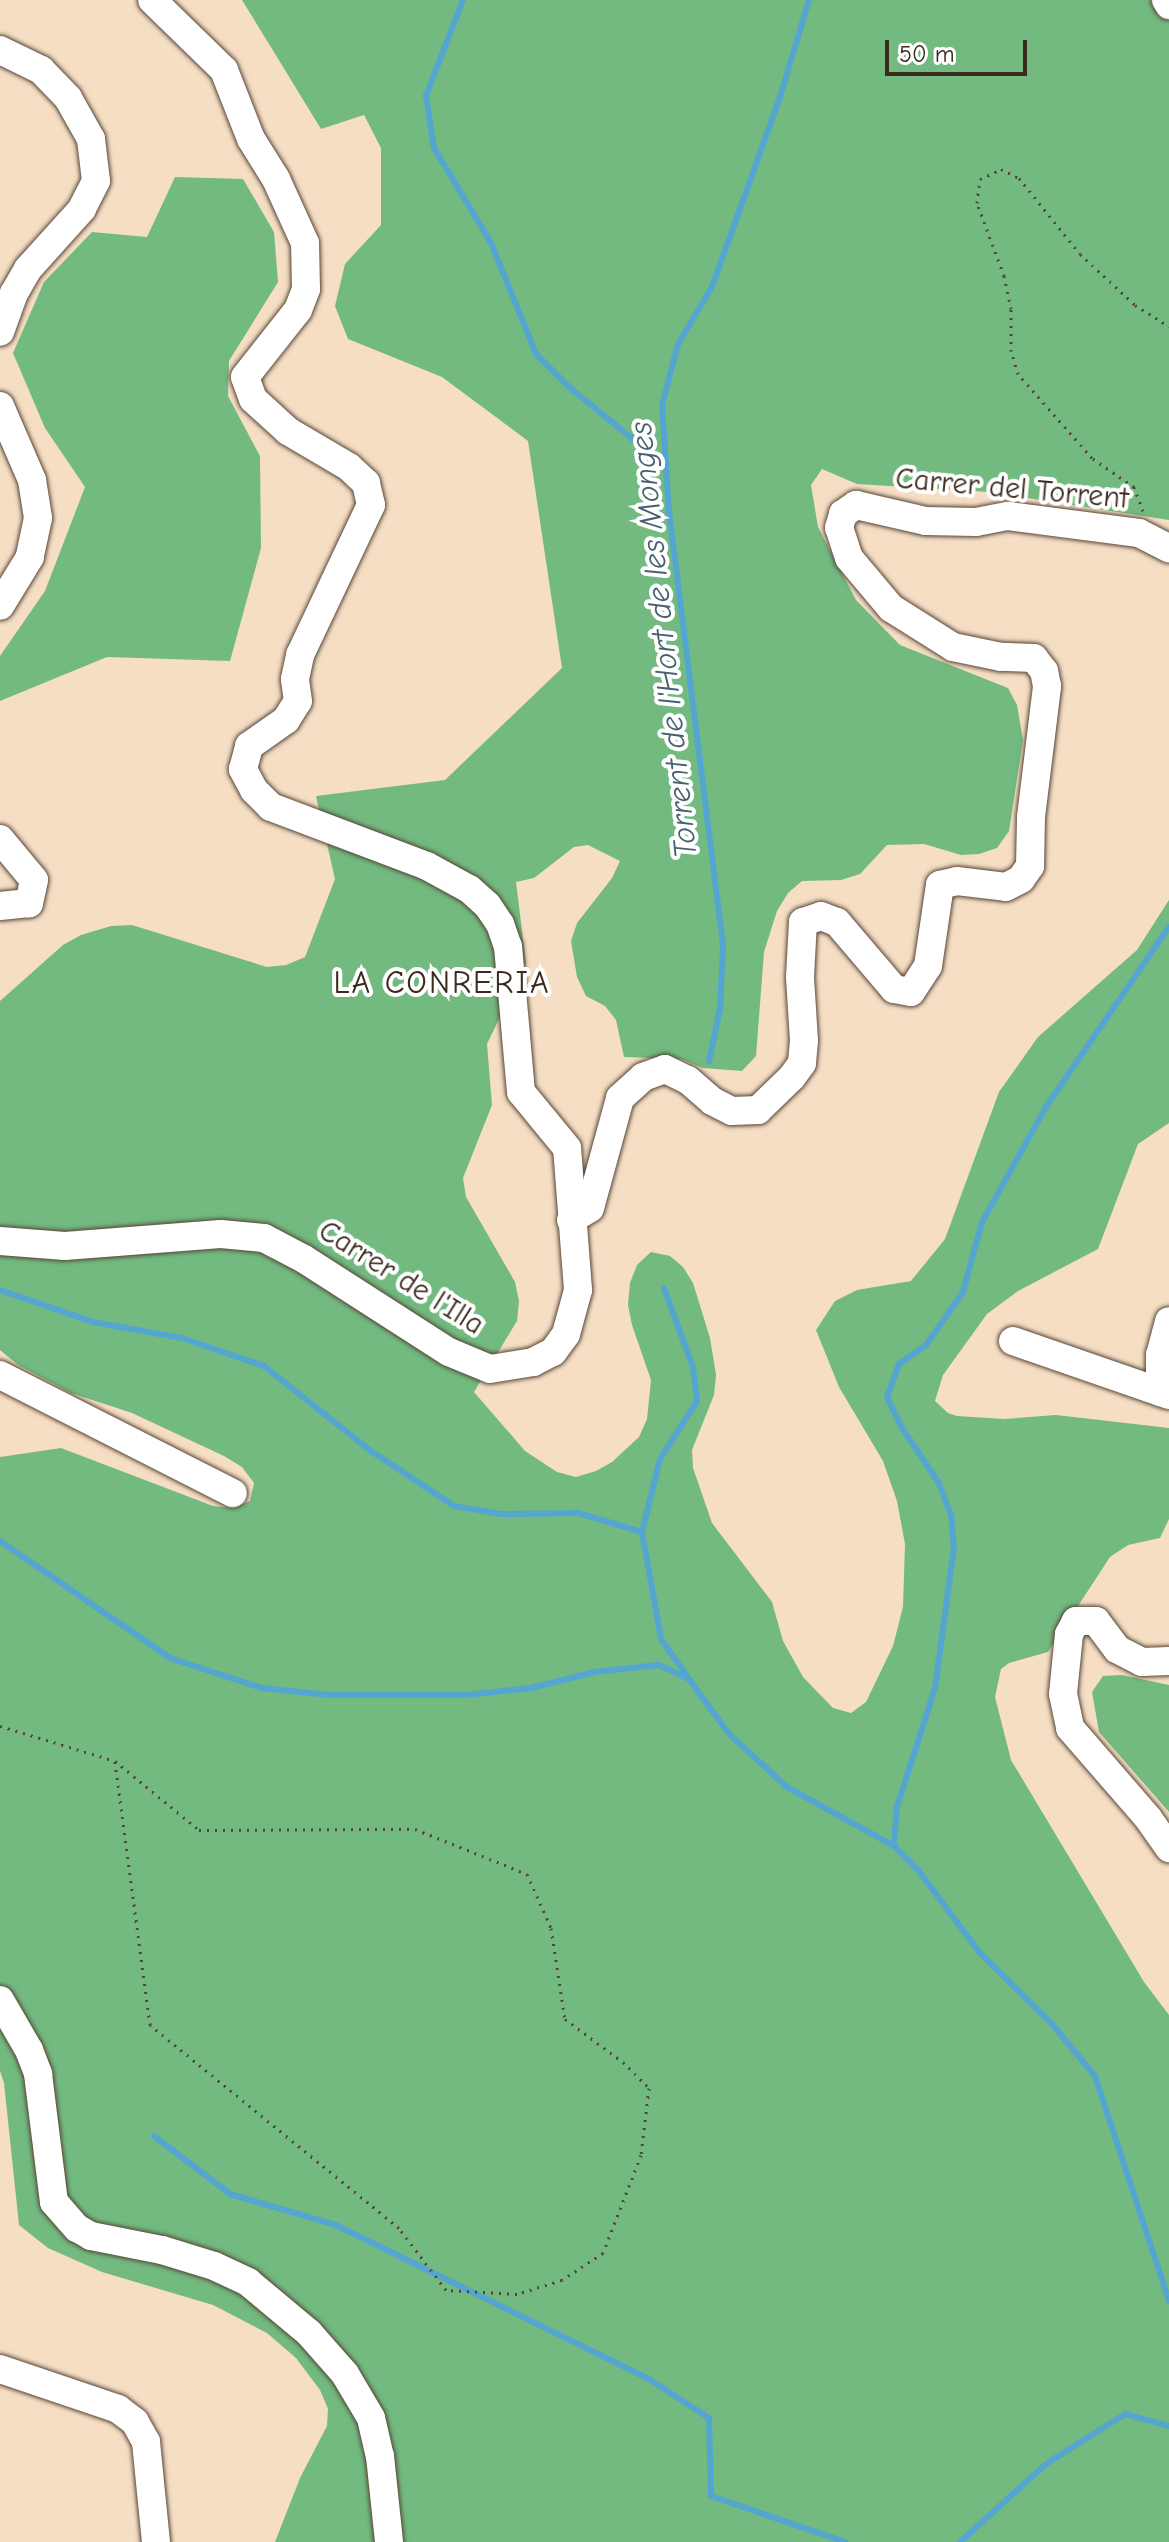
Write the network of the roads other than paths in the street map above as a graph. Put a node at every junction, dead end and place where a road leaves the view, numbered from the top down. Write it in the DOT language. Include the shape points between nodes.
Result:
graph roads {
  1 [pos="152,0"];
  2 [pos="0,50"];
  3 [pos="0,332"];
  4 [pos="0,406"];
  5 [pos="1169,548"];
  6 [pos="0,606"];
  7 [pos="0,839"];
  8 [pos="0,906"];
  9 [pos="571,1220"];
  10 [pos="0,1241"];
  11 [pos="1169,1321"];
  12 [pos="1013,1341"];
  13 [pos="0,1375"];
  14 [pos="1164,1394"];
  15 [pos="233,1493"];
  16 [pos="1169,1661"];
  17 [pos="1169,1848"];
  18 [pos="0,1977"];
  19 [pos="0,2000"];
  20 [pos="8,2022"];
  21 [pos="0,2369"];
  22 [pos="156,2542"];
  23 [pos="389,2542"];
  1 -- 9 [label="street, Carrer de l'Illa" via="224,70 251,139 305,243 306,289 298,310 245,377 253,399 288,431 349,467 366,483 371,505 300,655 298,701 286,720 249,746 243,769 271,807 405,855 469,889 487,905 508,947 521,1092 567,1148"];
  2 -- 3 [label="street" via="41,70 68,98 91,139 96,181 82,209 28,269"];
  4 -- 6 [label="street" via="32,480 38,518 30,557"];
  5 -- 9 [label="street, Carrer del Torrent" via="1139,533 1008,516 976,522 926,521 856,505 843,514 839,528 849,558 891,608 953,647 1034,658 1044,671 1047,686 1030,866 1006,887 957,881 940,885 928,966 911,992 894,989 837,922 821,916 803,922 804,1041 802,1063 792,1077 758,1110 732,1111 665,1069 643,1077 620,1098 590,1208"];
  7 -- 8 [label="street" via="34,880 29,903"];
  9 -- 10 [label="street, Carrer de l'Illa" via="578,1290 566,1334 553,1352 533,1362 490,1369 449,1352 264,1238 221,1234 65,1246"];
  11 -- 14 [label="street" via="1160,1355"];
  12 -- 14 [label="street"];
  13 -- 15 [label="street"];
  16 -- 17 [label="street" via="1142,1662 1117,1649 1096,1621 1076,1621 1069,1634 1063,1694 1070,1728"];
  18 -- 20 [label="street" via="12,2001"];
  19 -- 20 [label="street"];
  20 -- 23 [label="street" via="38,2074 54,2202 91,2236 162,2250 248,2282 309,2333 345,2374 371,2418"];
  21 -- 22 [label="street" via="118,2409 135,2422 146,2442"];
}
